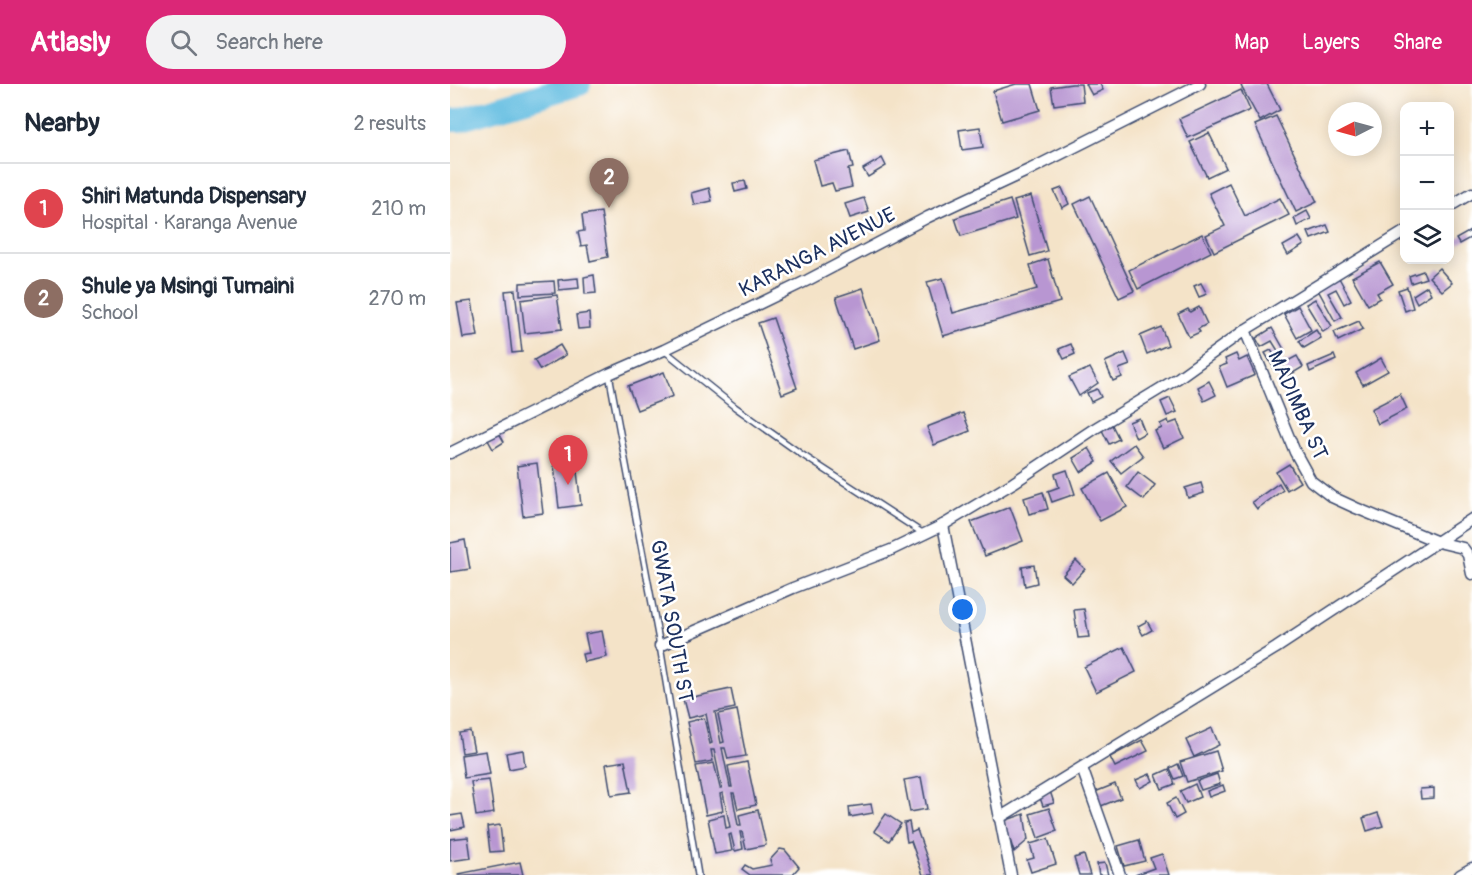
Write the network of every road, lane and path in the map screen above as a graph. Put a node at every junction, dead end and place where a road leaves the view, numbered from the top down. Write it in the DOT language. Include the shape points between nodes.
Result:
graph roads {
  1 [pos="1200,84"];
  2 [pos="1472,193"];
  3 [pos="1454,203"];
  4 [pos="1400,234"];
  5 [pos="1245,330"];
  6 [pos="664,350"];
  7 [pos="609,374"];
  8 [pos="450,453"];
  9 [pos="1472,519"];
  10 [pos="943,525"];
  11 [pos="924,534"];
  12 [pos="1438,542"];
  13 [pos="1472,574"];
  14 [pos="660,646"];
  15 [pos="1082,768"];
  16 [pos="999,818"];
  17 [pos="1472,868"];
  18 [pos="698,875"];
  19 [pos="1011,875"];
  20 [pos="1120,875"];
  21 [pos="1461,875"];
  1 -- 6 [label="street, KARANGA AVENUE"];
  2 -- 3 [label="street"];
  4 -- 5 [label="street"];
  5 -- 10 [label="street" via="1178,378"];
  5 -- 12 [label="street, MADIMBA ST" via="1295,453 1311,481 1332,497"];
  6 -- 7 [label="street, KARANGA AVENUE"];
  6 -- 11 [label="lane" via="801,454"];
  7 -- 8 [label="street, KARANGA AVENUE"];
  7 -- 14 [label="lane, GWATA SOUTH ST"];
  9 -- 12 [label="street"];
  10 -- 11 [label="street"];
  10 -- 16 [label="street"];
  11 -- 14 [label="street"];
  12 -- 13 [label="street, MADIMBA ST" via="1464,548"];
  12 -- 15 [label="street"];
  14 -- 18 [label="lane, GWATA SOUTH ST"];
  15 -- 16 [label="street"];
  15 -- 20 [label="street"];
  16 -- 19 [label="street"];
  17 -- 21 [label="street"];
}
